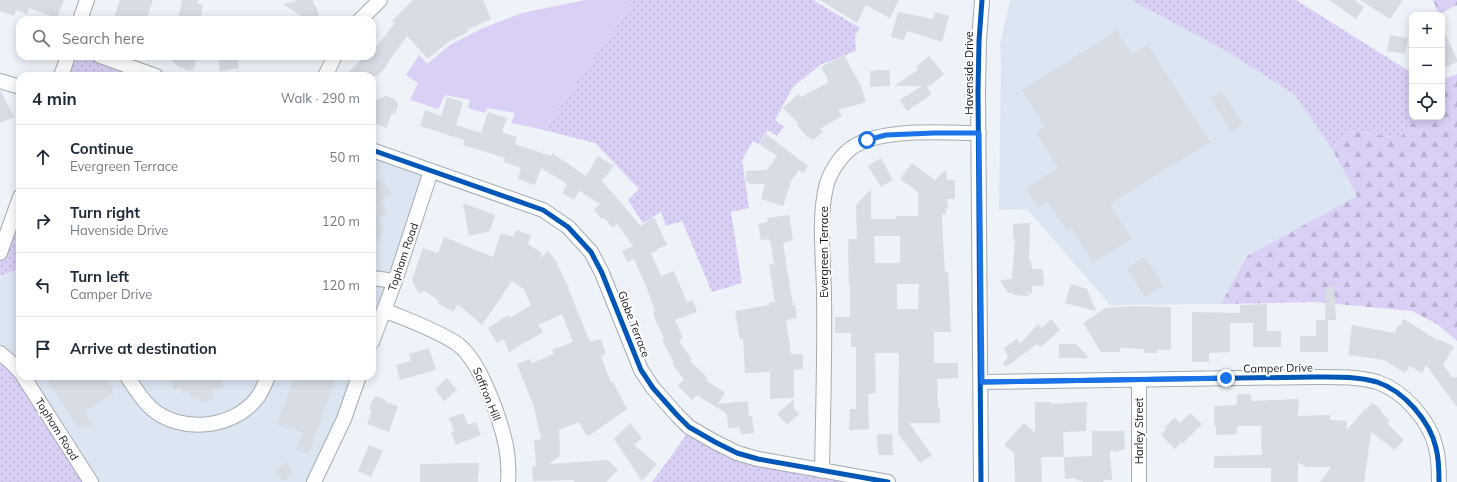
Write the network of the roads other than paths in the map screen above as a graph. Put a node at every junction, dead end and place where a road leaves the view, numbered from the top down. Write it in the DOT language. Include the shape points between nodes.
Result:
graph roads {
  1 [pos="86,0"];
  2 [pos="380,0"];
  3 [pos="982,0"];
  4 [pos="81,16"];
  5 [pos="364,16"];
  6 [pos="67,60"];
  7 [pos="111,60"];
  8 [pos="334,60"];
  9 [pos="62,72"];
  10 [pos="145,72"];
  11 [pos="327,72"];
  12 [pos="0,81"];
  13 [pos="16,86"];
  14 [pos="979,133"];
  15 [pos="376,151"];
  16 [pos="431,171"];
  17 [pos="16,208"];
  18 [pos="0,253"];
  19 [pos="376,279"];
  20 [pos="395,281"];
  21 [pos="384,310"];
  22 [pos="376,331"];
  23 [pos="0,353"];
  24 [pos="16,367"];
  25 [pos="26,380"];
  26 [pos="129,380"];
  27 [pos="266,380"];
  28 [pos="358,380"];
  29 [pos="1139,380"];
  30 [pos="982,382"];
  31 [pos="822,471"];
  32 [pos="91,482"];
  33 [pos="314,482"];
  34 [pos="508,482"];
  35 [pos="888,482"];
  36 [pos="982,482"];
  37 [pos="1139,482"];
  38 [pos="1439,482"];
  1 -- 4 [label="street"];
  2 -- 5 [label="street"];
  3 -- 14 [label="street, Havenside Drive" via="978,62"];
  6 -- 9 [label="street"];
  7 -- 10 [label="street"];
  8 -- 11 [label="street"];
  12 -- 13 [label="street"];
  14 -- 30 [label="street, Havenside Drive"];
  14 -- 31 [label="street, Evergreen Terrace" via="875,137 850,149 831,174 822,208"];
  15 -- 16 [label="street, Globe Terrace"];
  16 -- 20 [label="street, Topham Road"];
  16 -- 31 [label="street, Globe Terrace" via="543,210 579,237 591,252 602,273 641,370 652,388 689,426 737,453 765,461"];
  17 -- 18 [label="street"];
  19 -- 20 [label="street"];
  20 -- 21 [label="street, Topham Road"];
  21 -- 22 [label="street, Topham Road"];
  21 -- 34 [label="street, Saffron Hill" via="429,328 457,343 472,359 490,397 506,445"];
  23 -- 24 [label="street"];
  25 -- 32 [label="street, Topham Road"];
  26 -- 27 [label="street" via="158,413 178,422 202,425 225,420 247,408 257,398"];
  28 -- 33 [label="street" via="344,419"];
  29 -- 30 [label="street, Camper Drive"];
  29 -- 37 [label="street, Harley Street"];
  29 -- 38 [label="street, Camper Drive" via="1313,377 1356,378 1378,383 1396,392 1427,426 1436,449"];
  30 -- 36 [label="street, Havenside Drive"];
  31 -- 35 [label="street, Globe Terrace"];
}
